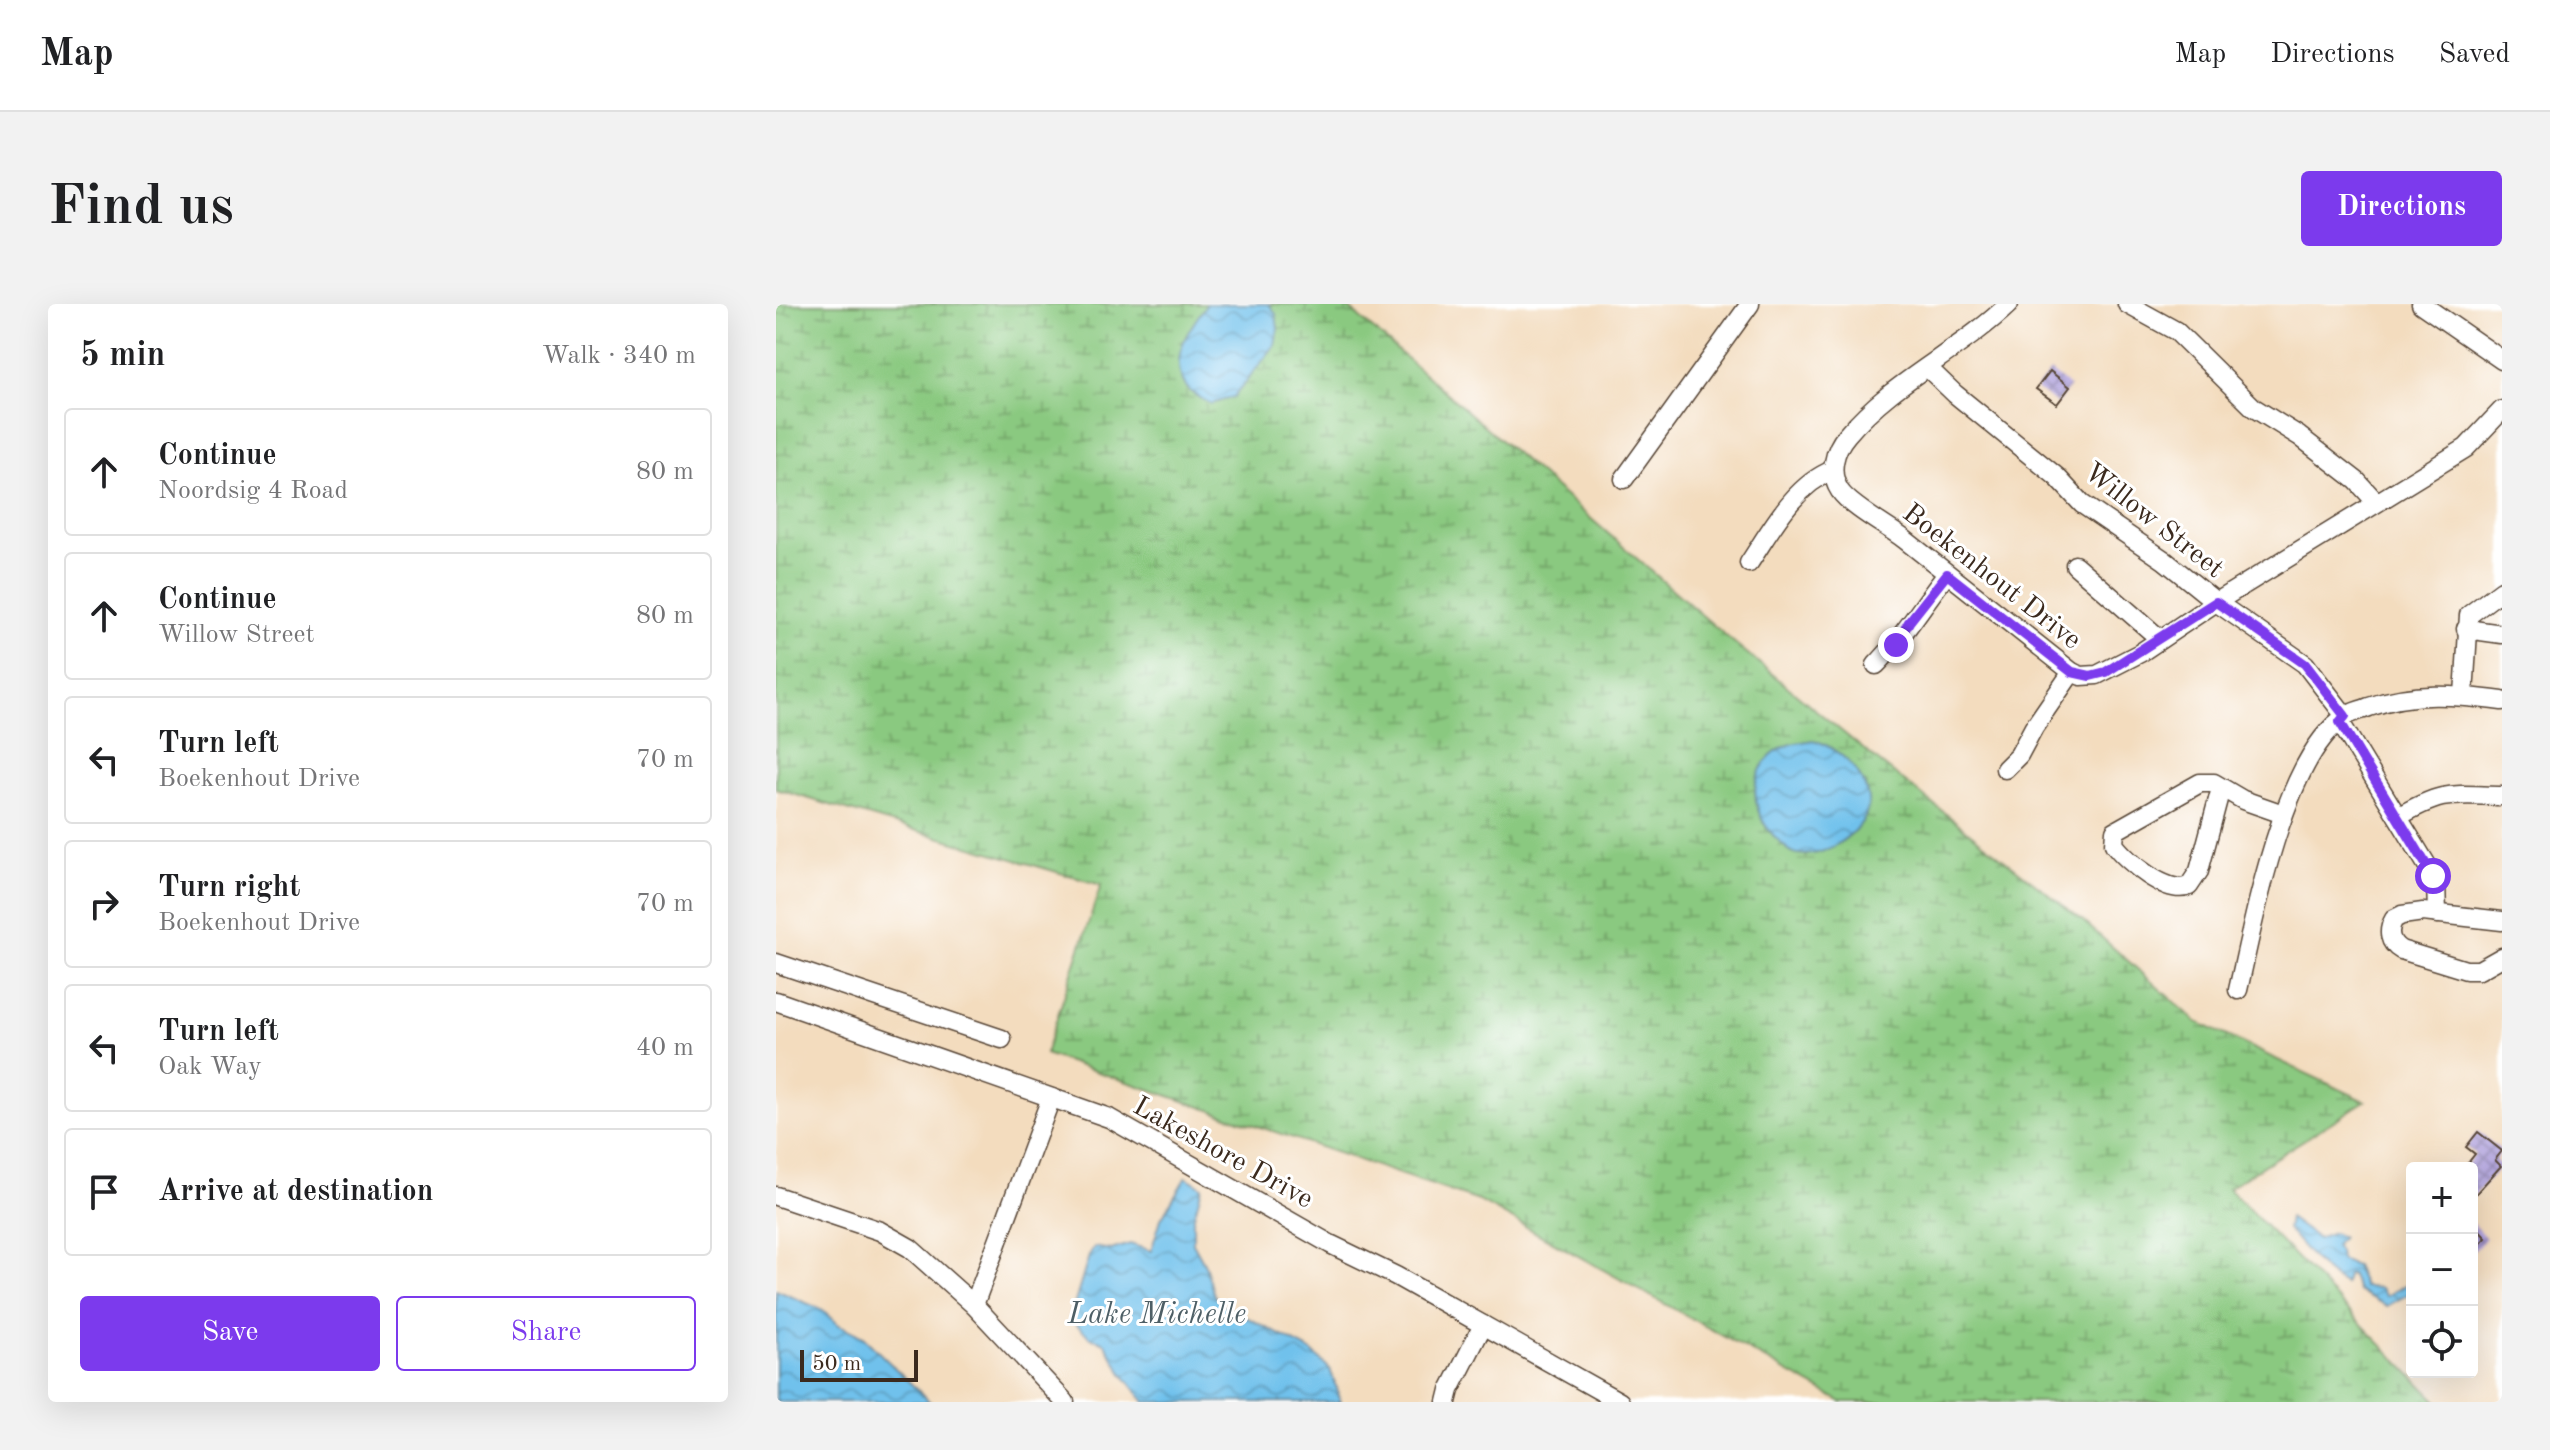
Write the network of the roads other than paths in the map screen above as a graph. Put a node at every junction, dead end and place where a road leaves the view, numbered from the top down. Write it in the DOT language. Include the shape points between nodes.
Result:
graph roads {
  1 [pos="1750,304"];
  2 [pos="2009,304"];
  3 [pos="2127,304"];
  4 [pos="2421,304"];
  5 [pos="2502,360"];
  6 [pos="1928,368"];
  7 [pos="2502,410"];
  8 [pos="1833,470"];
  9 [pos="1624,479"];
  10 [pos="2376,502"];
  11 [pos="1749,563"];
  12 [pos="2075,565"];
  13 [pos="1947,574"];
  14 [pos="2502,590"];
  15 [pos="2216,602"];
  16 [pos="2466,629"];
  17 [pos="2502,634"];
  18 [pos="2160,639"];
  19 [pos="1876,665"];
  20 [pos="2072,672"];
  21 [pos="2464,695"];
  22 [pos="2502,701"];
  23 [pos="2342,719"];
  24 [pos="2005,769"];
  25 [pos="2221,788"];
  26 [pos="2502,796"];
  27 [pos="2283,814"];
  28 [pos="2398,817"];
  29 [pos="2437,914"];
  30 [pos="2502,921"];
  31 [pos="2502,957"];
  32 [pos="776,963"];
  33 [pos="2238,990"];
  34 [pos="776,1001"];
  35 [pos="1002,1039"];
  36 [pos="1051,1098"];
  37 [pos="776,1196"];
  38 [pos="974,1305"];
  39 [pos="1483,1325"];
  40 [pos="1065,1402"];
  41 [pos="1447,1402"];
  42 [pos="1620,1402"];
  1 -- 9 [label="street"];
  2 -- 6 [label="street"];
  3 -- 10 [label="street" via="2176,331 2254,408 2299,436"];
  4 -- 5 [label="street"];
  6 -- 8 [label="street" via="1875,406 1846,436"];
  6 -- 15 [label="street, Willow Street" via="2082,504"];
  7 -- 10 [label="street, Boekenhout Drive" via="2466,448"];
  8 -- 11 [label="street" via="1799,494"];
  8 -- 13 [label="street, Boekenhout Drive" via="1841,493"];
  10 -- 15 [label="street, Boekenhout Drive"];
  12 -- 18 [label="street"];
  13 -- 19 [label="street"];
  13 -- 20 [label="street, Boekenhout Drive"];
  14 -- 16 [label="street" via="2472,612"];
  15 -- 18 [label="street, Boekenhout Drive"];
  15 -- 23 [label="street, Willow Street" via="2305,664"];
  16 -- 17 [label="street"];
  16 -- 21 [label="street"];
  18 -- 20 [label="street, Boekenhout Drive" via="2106,672"];
  20 -- 24 [label="street"];
  21 -- 22 [label="street"];
  21 -- 23 [label="street" via="2417,695"];
  23 -- 27 [label="street" via="2312,753"];
  23 -- 28 [label="street, Willow Street"];
  25 -- 25 [label="street" via="2199,871 2189,886 2165,885 2114,844 2115,831 2194,785 2214,783"];
  25 -- 27 [label="street"];
  26 -- 28 [label="street" via="2434,797"];
  27 -- 33 [label="street"];
  28 -- 29 [label="street, Willow Street" via="2436,880"];
  29 -- 30 [label="street"];
  29 -- 31 [label="street" via="2394,919 2394,946 2466,970 2479,970"];
  32 -- 35 [label="street"];
  34 -- 36 [label="street, Lakeshore Drive"];
  36 -- 38 [label="street"];
  36 -- 39 [label="street, Lakeshore Drive" via="1109,1118"];
  37 -- 38 [label="street" via="895,1239"];
  38 -- 40 [label="street"];
  39 -- 41 [label="street"];
  39 -- 42 [label="street, Lakeshore Drive"];
}
